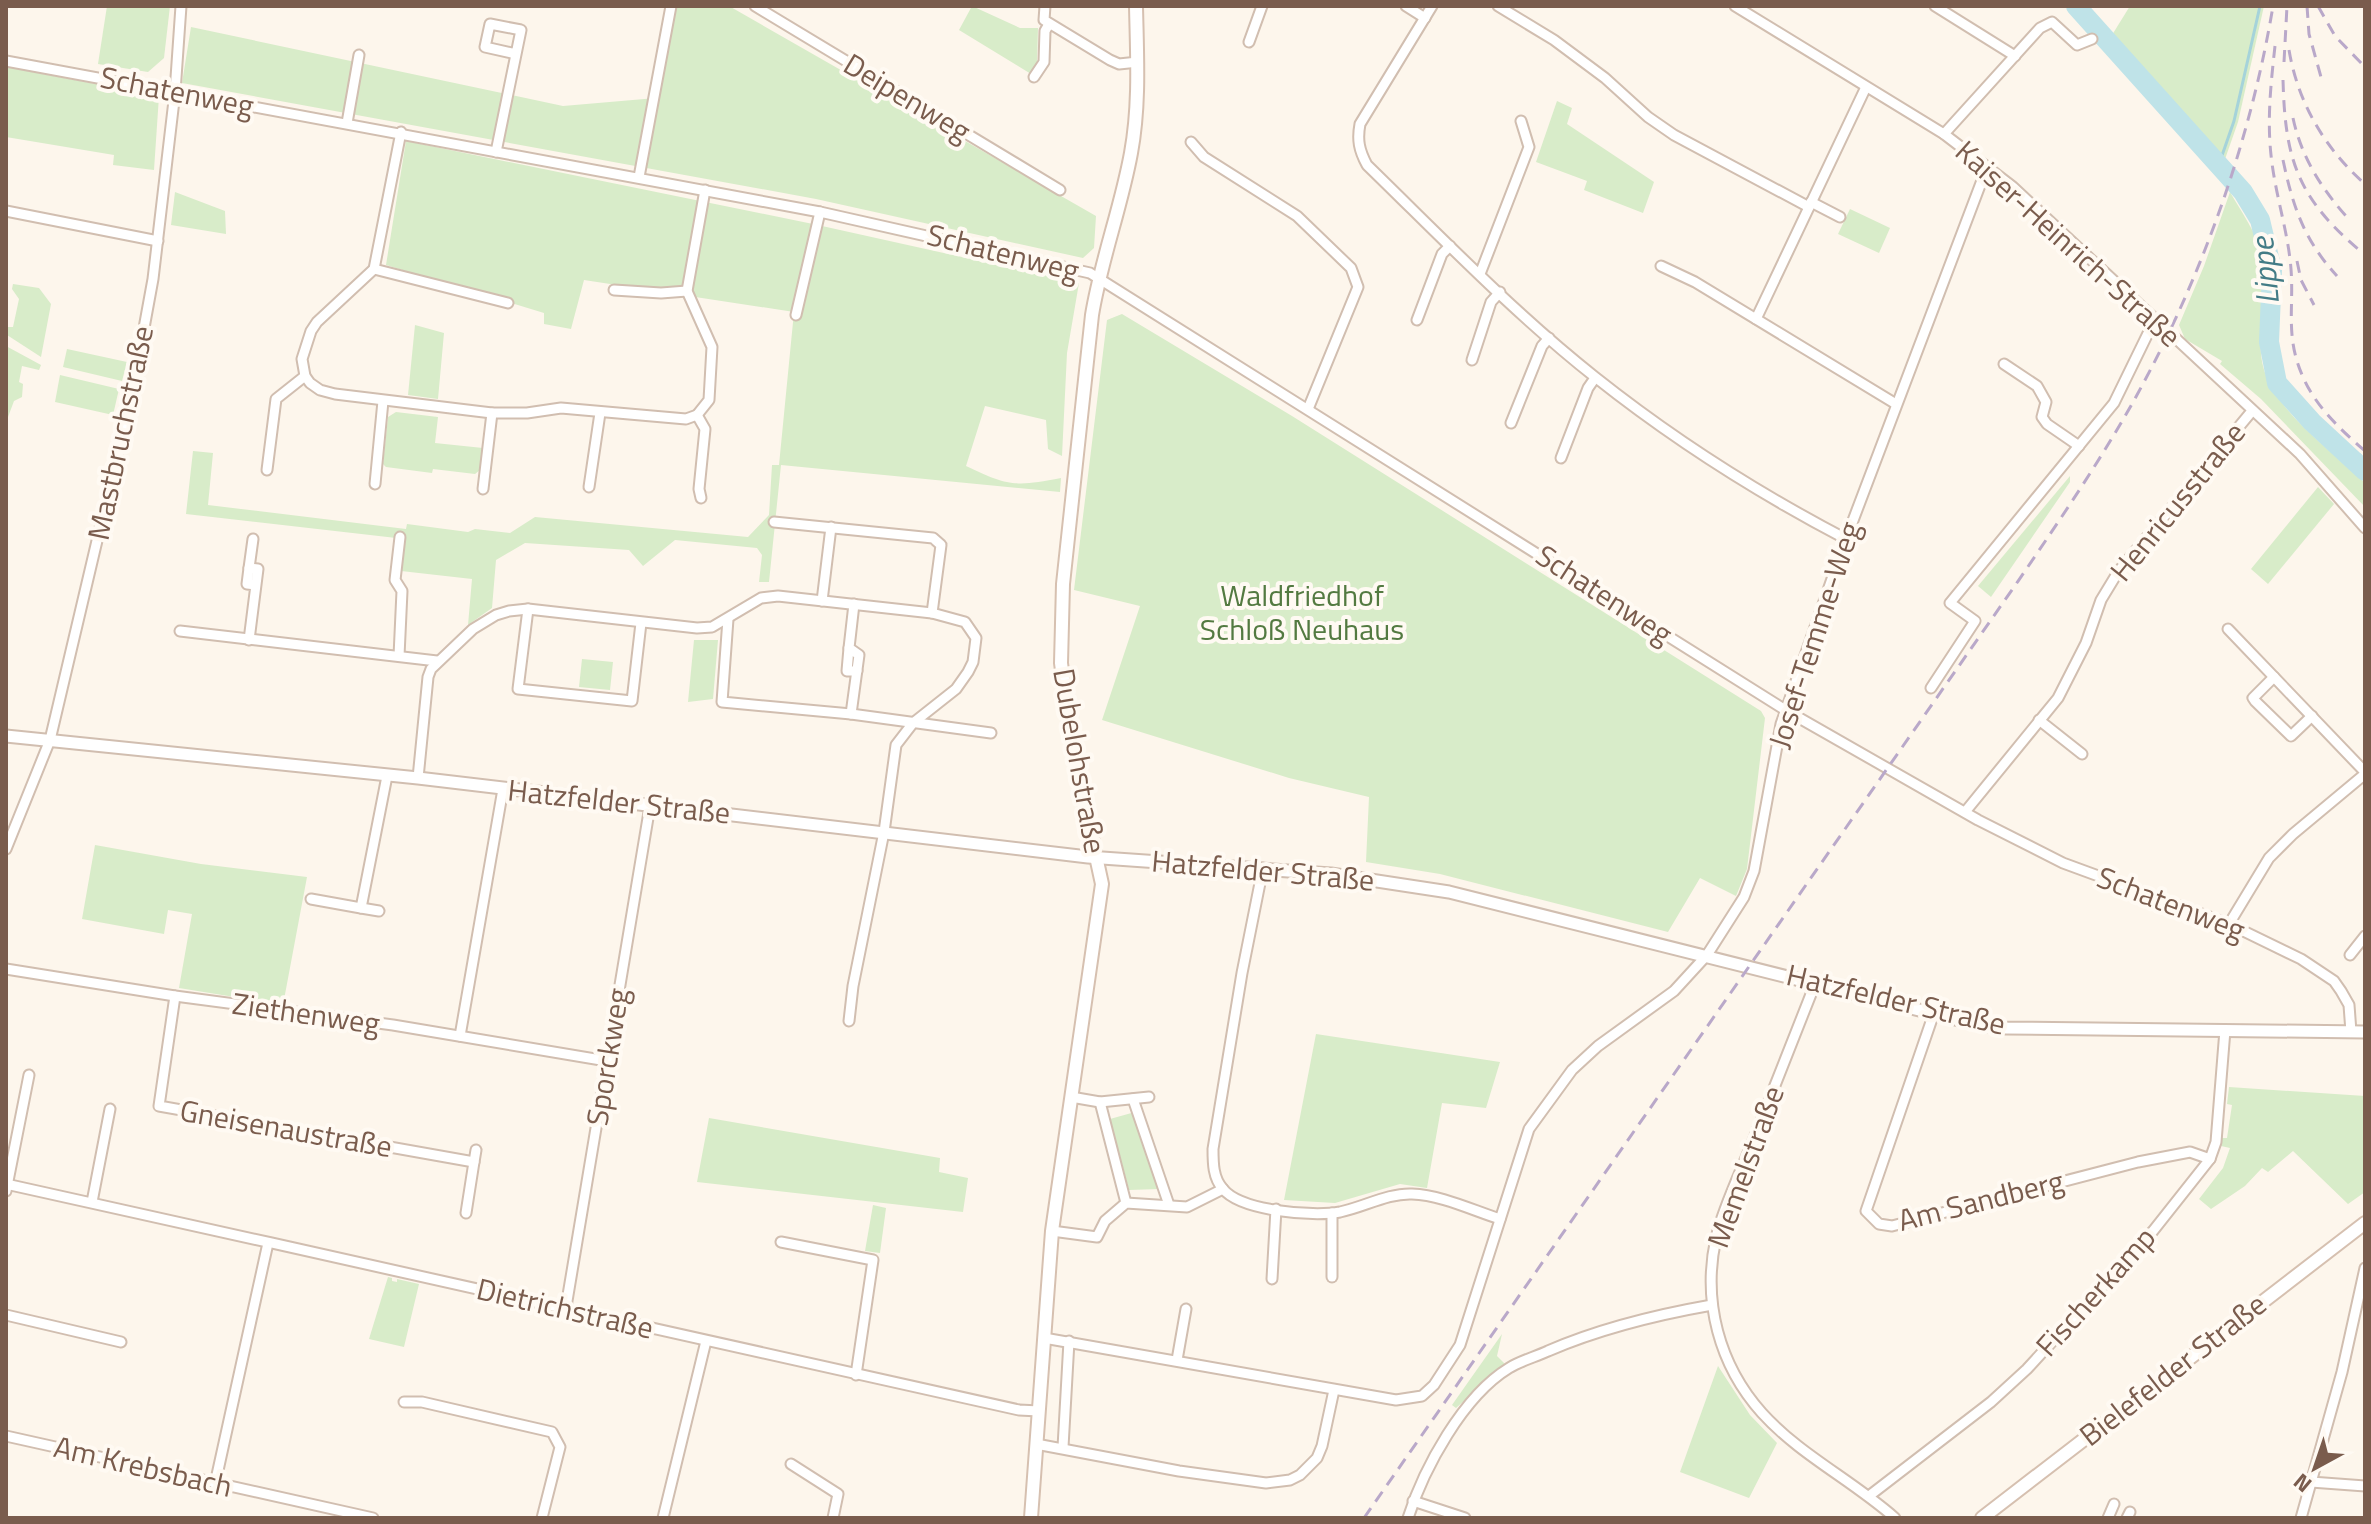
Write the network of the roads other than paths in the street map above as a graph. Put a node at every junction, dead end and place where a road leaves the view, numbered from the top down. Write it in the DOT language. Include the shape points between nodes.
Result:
graph roads {
  1 [pos="181,6"];
  2 [pos="671,6"];
  3 [pos="755,6"];
  4 [pos="1045,6"];
  5 [pos="1136,6"];
  6 [pos="1262,6"];
  7 [pos="1406,6"];
  8 [pos="1432,6"];
  9 [pos="1498,6"];
  10 [pos="1735,6"];
  11 [pos="1935,6"];
  12 [pos="1425,18"];
  13 [pos="1049,24"];
  14 [pos="2092,39"];
  15 [pos="1249,42"];
  16 [pos="516,54"];
  17 [pos="359,55"];
  18 [pos="2015,56"];
  19 [pos="6,61"];
  20 [pos="1138,62"];
  21 [pos="1034,77"];
  22 [pos="1866,87"];
  23 [pos="175,92"];
  24 [pos="1521,121"];
  25 [pos="347,123"];
  26 [pos="401,132"];
  27 [pos="1944,134"];
  28 [pos="1191,142"];
  29 [pos="496,152"];
  30 [pos="1989,168"];
  31 [pos="639,177"];
  32 [pos="705,190"];
  33 [pos="1060,190"];
  34 [pos="1810,205"];
  35 [pos="6,211"];
  36 [pos="820,212"];
  37 [pos="1840,217"];
  38 [pos="158,241"];
  39 [pos="1450,246"];
  40 [pos="1661,266"];
  41 [pos="374,269"];
  42 [pos="1480,274"];
  43 [pos="1098,279"];
  44 [pos="614,290"];
  45 [pos="687,291"];
  46 [pos="1500,292"];
  47 [pos="508,303"];
  48 [pos="796,315"];
  49 [pos="1756,319"];
  50 [pos="1417,320"];
  51 [pos="2154,321"];
  52 [pos="1549,338"];
  53 [pos="1472,360"];
  54 [pos="2004,364"];
  55 [pos="305,376"];
  56 [pos="1595,378"];
  57 [pos="383,401"];
  58 [pos="1896,404"];
  59 [pos="1308,409"];
  60 [pos="2252,411"];
  61 [pos="492,413"];
  62 [pos="600,413"];
  63 [pos="697,415"];
  64 [pos="1511,423"];
  65 [pos="2079,446"];
  66 [pos="1561,458"];
  67 [pos="267,470"];
  68 [pos="375,484"];
  69 [pos="589,487"];
  70 [pos="483,489"];
  71 [pos="701,498"];
  72 [pos="774,522"];
  73 [pos="831,527"];
  74 [pos="2365,528"];
  75 [pos="400,537"];
  76 [pos="253,539"];
  77 [pos="1846,539"];
  78 [pos="822,601"];
  79 [pos="854,604"];
  80 [pos="528,609"];
  81 [pos="932,613"];
  82 [pos="728,619"];
  83 [pos="641,623"];
  84 [pos="2228,629"];
  85 [pos="180,631"];
  86 [pos="249,640"];
  87 [pos="399,656"];
  88 [pos="437,661"];
  89 [pos="2274,677"];
  90 [pos="1931,688"];
  91 [pos="1787,711"];
  92 [pos="851,714"];
  93 [pos="2312,716"];
  94 [pos="2039,720"];
  95 [pos="913,723"];
  96 [pos="991,733"];
  97 [pos="6,736"];
  98 [pos="50,740"];
  99 [pos="2082,754"];
  100 [pos="2365,774"];
  101 [pos="387,776"];
  102 [pos="418,778"];
  103 [pos="503,789"];
  104 [pos="650,806"];
  105 [pos="1965,812"];
  106 [pos="884,832"];
  107 [pos="6,849"];
  108 [pos="1095,858"];
  109 [pos="1263,868"];
  110 [pos="311,899"];
  111 [pos="361,908"];
  112 [pos="379,911"];
  113 [pos="2229,924"];
  114 [pos="2365,936"];
  115 [pos="1707,955"];
  116 [pos="2350,955"];
  117 [pos="6,969"];
  118 [pos="1815,984"];
  119 [pos="175,996"];
  120 [pos="1934,1013"];
  121 [pos="849,1021"];
  122 [pos="2225,1030"];
  123 [pos="2351,1032"];
  124 [pos="2365,1032"];
  125 [pos="460,1036"];
  126 [pos="607,1061"];
  127 [pos="29,1075"];
  128 [pos="1071,1097"];
  129 [pos="1149,1097"];
  130 [pos="1133,1099"];
  131 [pos="1100,1102"];
  132 [pos="110,1109"];
  133 [pos="476,1150"];
  134 [pos="2210,1159"];
  135 [pos="474,1162"];
  136 [pos="6,1186"];
  137 [pos="1223,1189"];
  138 [pos="92,1202"];
  139 [pos="1126,1203"];
  140 [pos="1169,1205"];
  141 [pos="1276,1209"];
  142 [pos="466,1213"];
  143 [pos="1332,1213"];
  144 [pos="1500,1219"];
  145 [pos="2365,1223"];
  146 [pos="1052,1231"];
  147 [pos="781,1242"];
  148 [pos="268,1243"];
  149 [pos="2365,1268"];
  150 [pos="1332,1277"];
  151 [pos="1272,1279"];
  152 [pos="1712,1305"];
  153 [pos="566,1307"];
  154 [pos="1186,1309"];
  155 [pos="6,1315"];
  156 [pos="1044,1338"];
  157 [pos="706,1341"];
  158 [pos="1069,1341"];
  159 [pos="121,1342"];
  160 [pos="1177,1360"];
  161 [pos="856,1375"];
  162 [pos="1334,1390"];
  163 [pos="404,1402"];
  164 [pos="1039,1411"];
  165 [pos="6,1436"];
  166 [pos="1036,1444"];
  167 [pos="1063,1447"];
  168 [pos="791,1464"];
  169 [pos="2311,1482"];
  170 [pos="215,1484"];
  171 [pos="2365,1486"];
  172 [pos="1869,1496"];
  173 [pos="1413,1501"];
  174 [pos="2114,1504"];
  175 [pos="358,1516"];
  176 [pos="373,1518"];
  177 [pos="542,1518"];
  178 [pos="663,1518"];
  179 [pos="833,1518"];
  180 [pos="1031,1518"];
  181 [pos="1408,1518"];
  182 [pos="1465,1518"];
  183 [pos="1895,1518"];
  184 [pos="1982,1518"];
  185 [pos="2108,1518"];
  186 [pos="2301,1518"];
  1 -- 23 [label="street, Mastbruchstraße"];
  2 -- 31 [label="street"];
  3 -- 33 [label="street, Deipenweg"];
  4 -- 13 [label="street" via="1044,20"];
  5 -- 20 [label="main road, Dubelohstraße"];
  6 -- 15 [label="street"];
  7 -- 12 [label="street"];
  8 -- 12 [label="street"];
  9 -- 34 [label="street" via="1554,40 1674,135"];
  10 -- 22 [label="street, Kaiser-Heinrich-Straße"];
  11 -- 18 [label="street"];
  12 -- 39 [label="street" via="1360,124 1357,139 1367,165"];
  13 -- 20 [label="street" via="1119,64"];
  13 -- 21 [label="street" via="1044,62"];
  14 -- 18 [label="street" via="2077,45 2052,22"];
  16 -- 29 [label="street"];
  17 -- 25 [label="street"];
  18 -- 27 [label="street"];
  19 -- 23 [label="street, Schatenweg"];
  20 -- 43 [label="main road, Dubelohstraße" via="1131,154"];
  22 -- 27 [label="street, Kaiser-Heinrich-Straße"];
  22 -- 34 [label="street"];
  23 -- 25 [label="street, Schatenweg"];
  23 -- 38 [label="street, Mastbruchstraße"];
  24 -- 42 [label="street" via="1529,147"];
  25 -- 26 [label="street, Schatenweg"];
  26 -- 29 [label="street, Schatenweg"];
  26 -- 41 [label="street"];
  27 -- 30 [label="street, Kaiser-Heinrich-Straße"];
  28 -- 59 [label="street" via="1204,157 1297,216 1357,279"];
  29 -- 31 [label="street, Schatenweg"];
  30 -- 51 [label="street, Kaiser-Heinrich-Straße"];
  30 -- 58 [label="street, Josef-Temme-Weg"];
  31 -- 32 [label="street, Schatenweg"];
  32 -- 36 [label="street, Schatenweg"];
  32 -- 45 [label="street"];
  34 -- 37 [label="street"];
  34 -- 49 [label="street"];
  35 -- 38 [label="street"];
  36 -- 43 [label="street, Schatenweg" via="1085,271"];
  36 -- 48 [label="street"];
  38 -- 98 [label="street, Mastbruchstraße" via="133,388"];
  39 -- 42 [label="street"];
  39 -- 50 [label="street" via="1442,254"];
  40 -- 49 [label="street"];
  41 -- 47 [label="street"];
  41 -- 55 [label="street" via="317,322 304,351"];
  42 -- 46 [label="street"];
  43 -- 59 [label="street, Schatenweg"];
  43 -- 108 [label="main road, Dubelohstraße" via="1061,636 1068,719"];
  44 -- 45 [label="street"];
  45 -- 63 [label="street" via="712,347 709,400"];
  46 -- 52 [label="street"];
  46 -- 53 [label="street" via="1491,302"];
  49 -- 58 [label="street"];
  51 -- 60 [label="street, Kaiser-Heinrich-Straße"];
  51 -- 65 [label="street" via="2114,403"];
  52 -- 56 [label="street"];
  52 -- 64 [label="street"];
  54 -- 65 [label="street" via="2037,386 2046,402 2042,417"];
  55 -- 57 [label="street" via="320,390"];
  55 -- 67 [label="street" via="276,399"];
  56 -- 66 [label="street"];
  56 -- 77 [label="street" via="1774,502"];
  57 -- 61 [label="street"];
  57 -- 68 [label="street"];
  58 -- 77 [label="street, Josef-Temme-Weg"];
  59 -- 91 [label="street, Schatenweg"];
  60 -- 74 [label="street, Kaiser-Heinrich-Straße" via="2300,454"];
  60 -- 94 [label="street, Henricusstraße" via="2118,572 2069,679"];
  61 -- 62 [label="street" via="561,408"];
  61 -- 70 [label="street"];
  62 -- 63 [label="street" via="686,419"];
  62 -- 69 [label="street"];
  63 -- 71 [label="street" via="705,429"];
  65 -- 90 [label="street" via="1950,603 1975,621"];
  72 -- 73 [label="street"];
  73 -- 78 [label="street"];
  73 -- 81 [label="street" via="933,538 941,545"];
  75 -- 87 [label="street" via="395,580 402,591"];
  76 -- 86 [label="street" via="247,584 256,585"];
  77 -- 91 [label="street, Josef-Temme-Weg"];
  78 -- 79 [label="street"];
  78 -- 82 [label="street" via="761,598"];
  79 -- 81 [label="street"];
  79 -- 92 [label="street" via="849,648 859,655"];
  80 -- 83 [label="street"];
  80 -- 83 [label="street" via="518,689 632,701"];
  80 -- 88 [label="street" via="496,615"];
  81 -- 95 [label="street" via="965,622 976,638 975,653 956,689"];
  82 -- 83 [label="street" via="697,628"];
  82 -- 92 [label="street" via="722,702"];
  84 -- 89 [label="street"];
  85 -- 86 [label="street"];
  86 -- 87 [label="street"];
  87 -- 88 [label="street"];
  88 -- 102 [label="street" via="428,677"];
  89 -- 93 [label="street"];
  89 -- 93 [label="street" via="2255,701 2291,736"];
  91 -- 105 [label="street, Schatenweg"];
  91 -- 115 [label="street, Josef-Temme-Weg" via="1754,871"];
  92 -- 95 [label="street"];
  93 -- 100 [label="street"];
  94 -- 99 [label="street"];
  94 -- 105 [label="street, Henricusstraße"];
  95 -- 96 [label="street"];
  95 -- 106 [label="street" via="896,745"];
  97 -- 98 [label="street, Hatzfelder Straße"];
  98 -- 101 [label="street, Hatzfelder Straße"];
  98 -- 107 [label="street, Mastbruchstraße"];
  100 -- 113 [label="street" via="2269,858"];
  101 -- 102 [label="street, Hatzfelder Straße"];
  101 -- 111 [label="street"];
  102 -- 103 [label="street, Hatzfelder Straße"];
  103 -- 104 [label="street, Hatzfelder Straße"];
  103 -- 125 [label="street"];
  104 -- 106 [label="street, Hatzfelder Straße"];
  104 -- 126 [label="street, Sporckweg"];
  105 -- 113 [label="street, Schatenweg" via="2063,863"];
  106 -- 108 [label="street, Hatzfelder Straße"];
  106 -- 121 [label="street"];
  108 -- 109 [label="street, Hatzfelder Straße"];
  108 -- 128 [label="main road, Dubelohstraße" via="1101,895"];
  109 -- 115 [label="street, Hatzfelder Straße" via="1436,889"];
  109 -- 137 [label="street" via="1213,1149 1213,1170"];
  110 -- 111 [label="street"];
  111 -- 112 [label="street"];
  113 -- 123 [label="street, Schatenweg" via="2279,946 2334,981 2349,1005"];
  114 -- 116 [label="street"];
  115 -- 118 [label="street, Hatzfelder Straße"];
  115 -- 144 [label="street, Josef-Temme-Weg" via="1674,991 1598,1046 1559,1086 1529,1129"];
  117 -- 119 [label="street, Ziethenweg"];
  118 -- 120 [label="street, Hatzfelder Straße"];
  118 -- 152 [label="street, Memelstraße" via="1716,1236"];
  119 -- 125 [label="street, Ziethenweg"];
  119 -- 135 [label="street, Gneisenaustraße" via="159,1106"];
  120 -- 122 [label="street, Hatzfelder Straße" via="2006,1028"];
  120 -- 134 [label="street, Am Sandberg" via="1866,1211 1879,1224 1892,1226 2138,1162 2190,1152"];
  122 -- 123 [label="street, Hatzfelder Straße"];
  122 -- 134 [label="street, Fischerkamp"];
  123 -- 124 [label="street, Hatzfelder Straße"];
  125 -- 126 [label="street, Ziethenweg"];
  126 -- 153 [label="street, Sporckweg"];
  127 -- 136 [label="street"];
  128 -- 131 [label="street"];
  128 -- 146 [label="main road, Dubelohstraße"];
  129 -- 130 [label="street"];
  130 -- 131 [label="street"];
  130 -- 140 [label="street"];
  131 -- 139 [label="street"];
  132 -- 138 [label="street"];
  133 -- 135 [label="street"];
  134 -- 172 [label="street, Fischerkamp" via="2153,1231 2027,1369"];
  135 -- 142 [label="street"];
  136 -- 138 [label="street, Dietrichstraße"];
  137 -- 140 [label="street" via="1187,1207"];
  137 -- 141 [label="street" via="1239,1201"];
  138 -- 148 [label="street, Dietrichstraße"];
  139 -- 140 [label="street"];
  139 -- 146 [label="street" via="1105,1221 1097,1237"];
  141 -- 143 [label="street"];
  141 -- 151 [label="street"];
  143 -- 144 [label="street" via="1410,1194"];
  143 -- 150 [label="street"];
  144 -- 162 [label="street, Josef-Temme-Weg" via="1460,1345 1434,1385 1422,1396 1396,1400"];
  145 -- 184 [label="main road, Bielefelder Straße"];
  146 -- 156 [label="main road, Dubelohstraße"];
  147 -- 161 [label="street" via="873,1260"];
  148 -- 153 [label="street, Dietrichstraße"];
  148 -- 170 [label="street"];
  149 -- 169 [label="street"];
  152 -- 172 [label="street, Memelstraße" via="1728,1362 1751,1400 1782,1433"];
  152 -- 173 [label="street" via="1603,1330 1508,1368 1482,1390 1441,1444"];
  153 -- 157 [label="street, Dietrichstraße"];
  154 -- 160 [label="street"];
  155 -- 159 [label="street"];
  156 -- 158 [label="street"];
  156 -- 164 [label="main road, Dubelohstraße"];
  157 -- 161 [label="street, Dietrichstraße"];
  157 -- 178 [label="street"];
  158 -- 160 [label="street"];
  158 -- 167 [label="street"];
  160 -- 162 [label="street"];
  161 -- 164 [label="street, Dietrichstraße"];
  162 -- 167 [label="street" via="1317,1458 1290,1480 1266,1483 1179,1471"];
  163 -- 177 [label="street" via="552,1432 560,1447"];
  164 -- 166 [label="main road, Dubelohstraße"];
  165 -- 170 [label="street, Am Krebsbach"];
  166 -- 167 [label="street"];
  166 -- 180 [label="main road, Dubelohstraße"];
  168 -- 179 [label="street" via="838,1494"];
  169 -- 171 [label="street"];
  169 -- 186 [label="street"];
  170 -- 175 [label="street, Am Krebsbach"];
  172 -- 183 [label="street, Memelstraße"];
  173 -- 181 [label="street"];
  173 -- 182 [label="street"];
  174 -- 185 [label="street"];
  175 -- 176 [label="street, Am Krebsbach"];
}
